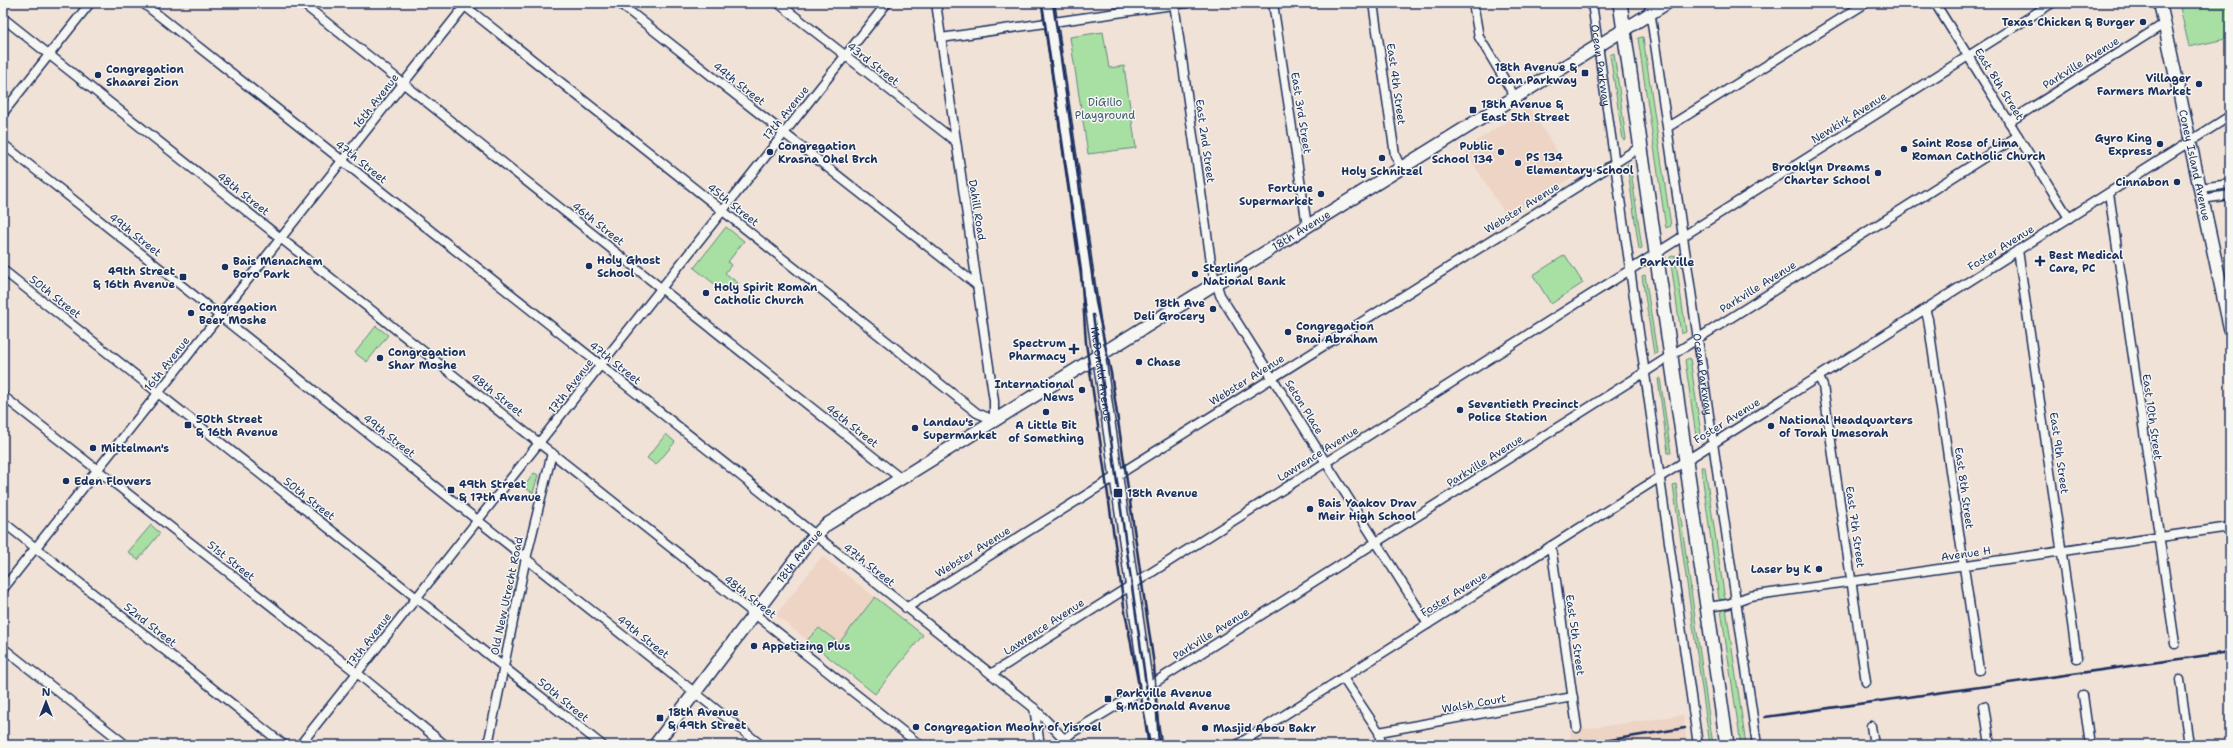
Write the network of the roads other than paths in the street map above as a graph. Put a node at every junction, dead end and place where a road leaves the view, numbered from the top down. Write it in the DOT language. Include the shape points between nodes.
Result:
graph roads {
  1 [pos="90,3"];
  2 [pos="143,3"];
  3 [pos="302,3"];
  4 [pos="619,3"];
  5 [pos="778,3"];
  6 [pos="887,3"];
  7 [pos="936,3"];
  8 [pos="1048,3"];
  9 [pos="1188,3"];
  10 [pos="1274,3"];
  11 [pos="1373,3"];
  12 [pos="1473,3"];
  13 [pos="1592,3"];
  14 [pos="1620,3"];
  15 [pos="1667,3"];
  16 [pos="1866,3"];
  17 [pos="1935,3"];
  18 [pos="2052,3"];
  19 [pos="2160,3"];
  20 [pos="464,4"];
  21 [pos="1174,4"];
  22 [pos="1650,8"];
  23 [pos="3,18"];
  24 [pos="1051,22"];
  25 [pos="2164,24"];
  26 [pos="1624,29"];
  27 [pos="941,38"];
  28 [pos="1598,46"];
  29 [pos="49,55"];
  30 [pos="1968,56"];
  31 [pos="846,57"];
  32 [pos="404,84"];
  33 [pos="1515,97"];
  34 [pos="3,113"];
  35 [pos="2230,116"];
  36 [pos="2009,122"];
  37 [pos="1668,127"];
  38 [pos="784,134"];
  39 [pos="2018,136"];
  40 [pos="956,141"];
  41 [pos="2190,142"];
  42 [pos="3,144"];
  43 [pos="1642,146"];
  44 [pos="342,161"];
  45 [pos="1614,163"];
  46 [pos="1401,168"];
  47 [pos="2230,184"];
  48 [pos="2109,193"];
  49 [pos="2201,193"];
  50 [pos="2230,195"];
  51 [pos="723,211"];
  52 [pos="2069,218"];
  53 [pos="1307,226"];
  54 [pos="1684,234"];
  55 [pos="281,238"];
  56 [pos="2018,250"];
  57 [pos="1657,252"];
  58 [pos="3,270"];
  59 [pos="1629,270"];
  60 [pos="1216,282"];
  61 [pos="978,286"];
  62 [pos="662,289"];
  63 [pos="1925,309"];
  64 [pos="220,316"];
  65 [pos="2230,328"];
  66 [pos="1699,338"];
  67 [pos="1098,356"];
  68 [pos="1671,356"];
  69 [pos="601,366"];
  70 [pos="1644,373"];
  71 [pos="1819,376"];
  72 [pos="1272,377"];
  73 [pos="158,393"];
  74 [pos="3,396"];
  75 [pos="994,420"];
  76 [pos="540,443"];
  77 [pos="1714,443"];
  78 [pos="552,453"];
  79 [pos="1686,460"];
  80 [pos="1326,462"];
  81 [pos="97,470"];
  82 [pos="1115,475"];
  83 [pos="1659,477"];
  84 [pos="900,478"];
  85 [pos="478,521"];
  86 [pos="3,522"];
  87 [pos="2230,527"];
  88 [pos="815,535"];
  89 [pos="2159,537"];
  90 [pos="1376,542"];
  91 [pos="1551,546"];
  92 [pos="36,548"];
  93 [pos="2062,551"];
  94 [pos="526,559"];
  95 [pos="1964,565"];
  96 [pos="1852,582"];
  97 [pos="1131,585"];
  98 [pos="3,589"];
  99 [pos="417,598"];
  100 [pos="1736,600"];
  101 [pos="1707,607"];
  102 [pos="906,608"];
  103 [pos="754,614"];
  104 [pos="1428,624"];
  105 [pos="2175,644"];
  106 [pos="3,648"];
  107 [pos="2077,658"];
  108 [pos="504,667"];
  109 [pos="1979,670"];
  110 [pos="357,673"];
  111 [pos="990,674"];
  112 [pos="1343,678"];
  113 [pos="2180,680"];
  114 [pos="1866,682"];
  115 [pos="1147,686"];
  116 [pos="695,692"];
  117 [pos="2082,696"];
  118 [pos="1573,697"];
  119 [pos="1984,706"];
  120 [pos="1034,708"];
  121 [pos="1871,726"];
  122 [pos="1577,728"];
  123 [pos="1379,732"];
  124 [pos="1067,742"];
  125 [pos="126,745"];
  126 [pos="284,745"];
  127 [pos="300,745"];
  128 [pos="445,745"];
  129 [pos="488,745"];
  130 [pos="602,745"];
  131 [pos="654,745"];
  132 [pos="761,745"];
  133 [pos="920,745"];
  134 [pos="1040,745"];
  135 [pos="1058,745"];
  136 [pos="1155,745"];
  137 [pos="1237,745"];
  138 [pos="1381,745"];
  139 [pos="1698,745"];
  140 [pos="1728,745"];
  141 [pos="1757,745"];
  142 [pos="1874,745"];
  143 [pos="1990,745"];
  144 [pos="2090,745"];
  145 [pos="2189,745"];
  1 -- 29 [label="street"];
  2 -- 44 [label="street, 47th Street"];
  3 -- 32 [label="street, 46th Street"];
  4 -- 38 [label="street, 44th Street"];
  5 -- 31 [label="street, 43rd Street"];
  6 -- 31 [label="street, 17th Avenue"];
  7 -- 27 [label="street, Dahill Road"];
  8 -- 24 [label="street, McDonald Avenue"];
  9 -- 21 [label="street"];
  10 -- 53 [label="street, East 3rd Street"];
  11 -- 46 [label="street, East 4th Street" via="1395,155"];
  12 -- 33 [label="street" via="1479,38"];
  13 -- 28 [label="street, Ocean Parkway"];
  14 -- 26 [label="main road"];
  15 -- 22 [label="street, 18th Avenue"];
  16 -- 37 [label="street"];
  17 -- 30 [label="street, East 8th Street"];
  18 -- 30 [label="street, Newkirk Avenue"];
  19 -- 25 [label="street, Coney Island Avenue"];
  20 -- 32 [label="street, 16th Avenue"];
  20 -- 51 [label="street, 45th Street"];
  21 -- 24 [label="street"];
  21 -- 60 [label="street, East 2nd Street" via="1212,269"];
  22 -- 26 [label="street, 18th Avenue"];
  22 -- 37 [label="street, Ocean Parkway"];
  23 -- 29 [label="street, 48th Street"];
  24 -- 27 [label="street"];
  24 -- 67 [label="street, McDonald Avenue"];
  25 -- 36 [label="street, Parkville Avenue"];
  25 -- 41 [label="street, Coney Island Avenue"];
  26 -- 28 [label="street, 18th Avenue"];
  26 -- 43 [label="main road"];
  27 -- 40 [label="street, Dahill Road"];
  28 -- 33 [label="street, 18th Avenue"];
  28 -- 45 [label="street, Ocean Parkway"];
  29 -- 34 [label="street"];
  29 -- 55 [label="street, 48th Street"];
  30 -- 36 [label="street, East 8th Street"];
  30 -- 54 [label="street, Newkirk Avenue"];
  31 -- 38 [label="street, 17th Avenue"];
  31 -- 40 [label="street, 43rd Street"];
  32 -- 44 [label="street, 16th Avenue"];
  32 -- 62 [label="street, 46th Street"];
  33 -- 46 [label="street, 18th Avenue"];
  35 -- 41 [label="street, Foster Avenue"];
  36 -- 39 [label="street, East 8th Street"];
  37 -- 54 [label="street, Ocean Parkway"];
  38 -- 51 [label="street, 17th Avenue"];
  38 -- 61 [label="street, 44th Street"];
  39 -- 52 [label="street, East 8th Street"];
  39 -- 66 [label="street, Parkville Avenue"];
  40 -- 61 [label="street, Dahill Road"];
  41 -- 48 [label="street, Foster Avenue"];
  41 -- 49 [label="street, Coney Island Avenue"];
  42 -- 64 [label="street, 49th Street"];
  43 -- 45 [label="street, Webster Avenue"];
  43 -- 57 [label="main road"];
  44 -- 55 [label="street, 16th Avenue"];
  44 -- 69 [label="street, 47th Street"];
  45 -- 59 [label="street, Ocean Parkway"];
  45 -- 72 [label="street, Webster Avenue"];
  46 -- 53 [label="street, 18th Avenue"];
  47 -- 49 [label="street"];
  48 -- 52 [label="street, Foster Avenue"];
  48 -- 89 [label="street, East 10th Street"];
  49 -- 50 [label="street"];
  49 -- 65 [label="street, Coney Island Avenue"];
  51 -- 62 [label="street, 17th Avenue"];
  51 -- 75 [label="street, 45th Street" via="977,413"];
  52 -- 56 [label="street, Foster Avenue"];
  53 -- 60 [label="street, 18th Avenue"];
  54 -- 57 [label="street, Newkirk Avenue"];
  54 -- 66 [label="street, Ocean Parkway"];
  55 -- 64 [label="street, 16th Avenue"];
  55 -- 76 [label="street, 48th Street"];
  56 -- 63 [label="street, Foster Avenue"];
  56 -- 93 [label="street, East 9th Street"];
  57 -- 59 [label="street, Lawrence Avenue"];
  57 -- 68 [label="main road"];
  58 -- 73 [label="street, 50th Street"];
  59 -- 70 [label="street, Ocean Parkway"];
  59 -- 80 [label="street, Lawrence Avenue"];
  60 -- 67 [label="street, 18th Avenue"];
  60 -- 72 [label="street, Seton Place" via="1220,295"];
  61 -- 75 [label="street, Dahill Road" via="994,401"];
  62 -- 69 [label="street, 17th Avenue"];
  62 -- 84 [label="street, 46th Street"];
  63 -- 71 [label="street, Foster Avenue"];
  63 -- 95 [label="street, East 8th Street"];
  64 -- 73 [label="street, 16th Avenue"];
  64 -- 85 [label="street, 49th Street"];
  66 -- 68 [label="street, Parkville Avenue"];
  66 -- 77 [label="street, Ocean Parkway"];
  67 -- 75 [label="street, 18th Avenue"];
  67 -- 82 [label="street, McDonald Avenue"];
  68 -- 70 [label="street, Parkville Avenue"];
  68 -- 79 [label="main road"];
  69 -- 76 [label="street, 17th Avenue"];
  69 -- 88 [label="street, 47th Street"];
  70 -- 83 [label="street, Ocean Parkway"];
  70 -- 90 [label="street, Parkville Avenue"];
  71 -- 77 [label="street, Foster Avenue"];
  71 -- 96 [label="street, East 7th Street" via="1823,386"];
  72 -- 80 [label="street, Seton Place"];
  72 -- 82 [label="street, Webster Avenue"];
  73 -- 81 [label="street, 16th Avenue"];
  73 -- 99 [label="street, 50th Street"];
  74 -- 81 [label="street, 51st Street"];
  75 -- 84 [label="street, 18th Avenue"];
  76 -- 78 [label="street, 48th Street"];
  76 -- 85 [label="street, 17th Avenue"];
  77 -- 79 [label="street, Foster Avenue"];
  77 -- 100 [label="street, Ocean Parkway"];
  78 -- 94 [label="street, Old New Utrecht Road"];
  78 -- 103 [label="street, 48th Street"];
  79 -- 83 [label="street, Foster Avenue"];
  79 -- 101 [label="main road"];
  80 -- 90 [label="street, Seton Place"];
  80 -- 97 [label="street, Lawrence Avenue"];
  81 -- 92 [label="street, 16th Avenue"];
  81 -- 110 [label="street, 51st Street"];
  82 -- 97 [label="street, McDonald Avenue"];
  82 -- 102 [label="street, Webster Avenue"];
  83 -- 91 [label="street, Foster Avenue"];
  83 -- 139 [label="street, Ocean Parkway"];
  84 -- 88 [label="street, 18th Avenue" via="826,525"];
  85 -- 94 [label="street, 49th Street"];
  85 -- 99 [label="street, 17th Avenue"];
  86 -- 92 [label="street, 52nd Street"];
  87 -- 89 [label="street, Avenue H"];
  88 -- 102 [label="street, 47th Street"];
  88 -- 103 [label="street, 18th Avenue"];
  89 -- 93 [label="street, Avenue H"];
  89 -- 105 [label="street, East 10th Street"];
  90 -- 104 [label="street, Seton Place"];
  90 -- 115 [label="street, Parkville Avenue"];
  91 -- 104 [label="street, Foster Avenue"];
  91 -- 118 [label="street, East 5th Street"];
  92 -- 98 [label="street, 16th Avenue"];
  92 -- 126 [label="street, 52nd Street"];
  93 -- 95 [label="street, Avenue H"];
  93 -- 107 [label="street, East 9th Street"];
  94 -- 108 [label="street, Old New Utrecht Road"];
  94 -- 116 [label="street, 49th Street"];
  95 -- 96 [label="street, Avenue H"];
  95 -- 109 [label="street, East 8th Street"];
  96 -- 100 [label="street, Avenue H"];
  96 -- 114 [label="street, East 7th Street"];
  97 -- 111 [label="street, Lawrence Avenue"];
  97 -- 115 [label="street, McDonald Avenue"];
  99 -- 108 [label="street, 50th Street"];
  99 -- 110 [label="street, 17th Avenue"];
  100 -- 101 [label="street, Avenue H"];
  100 -- 141 [label="street, Ocean Parkway"];
  101 -- 140 [label="main road"];
  102 -- 111 [label="street, 47th Street"];
  103 -- 116 [label="street, 18th Avenue"];
  103 -- 133 [label="street, 48th Street"];
  104 -- 112 [label="street, Foster Avenue"];
  106 -- 125 [label="street"];
  108 -- 129 [label="street, Old New Utrecht Road"];
  108 -- 130 [label="street, 50th Street"];
  110 -- 127 [label="street, 17th Avenue"];
  110 -- 128 [label="street, 51st Street"];
  111 -- 120 [label="street, 47th Street"];
  112 -- 123 [label="street"];
  112 -- 137 [label="street, Foster Avenue"];
  113 -- 145 [label="street"];
  115 -- 124 [label="street, Parkville Avenue" via="1073,732"];
  115 -- 136 [label="street, McDonald Avenue"];
  116 -- 131 [label="street, 18th Avenue"];
  116 -- 132 [label="street, 49th Street"];
  117 -- 144 [label="street"];
  118 -- 122 [label="street, East 5th Street"];
  118 -- 123 [label="street, Walsh Court"];
  119 -- 143 [label="street"];
  120 -- 124 [label="street, 47th Street"];
  120 -- 134 [label="street"];
  121 -- 142 [label="street"];
  123 -- 138 [label="street"];
  124 -- 135 [label="street, Parkville Avenue"];
}
